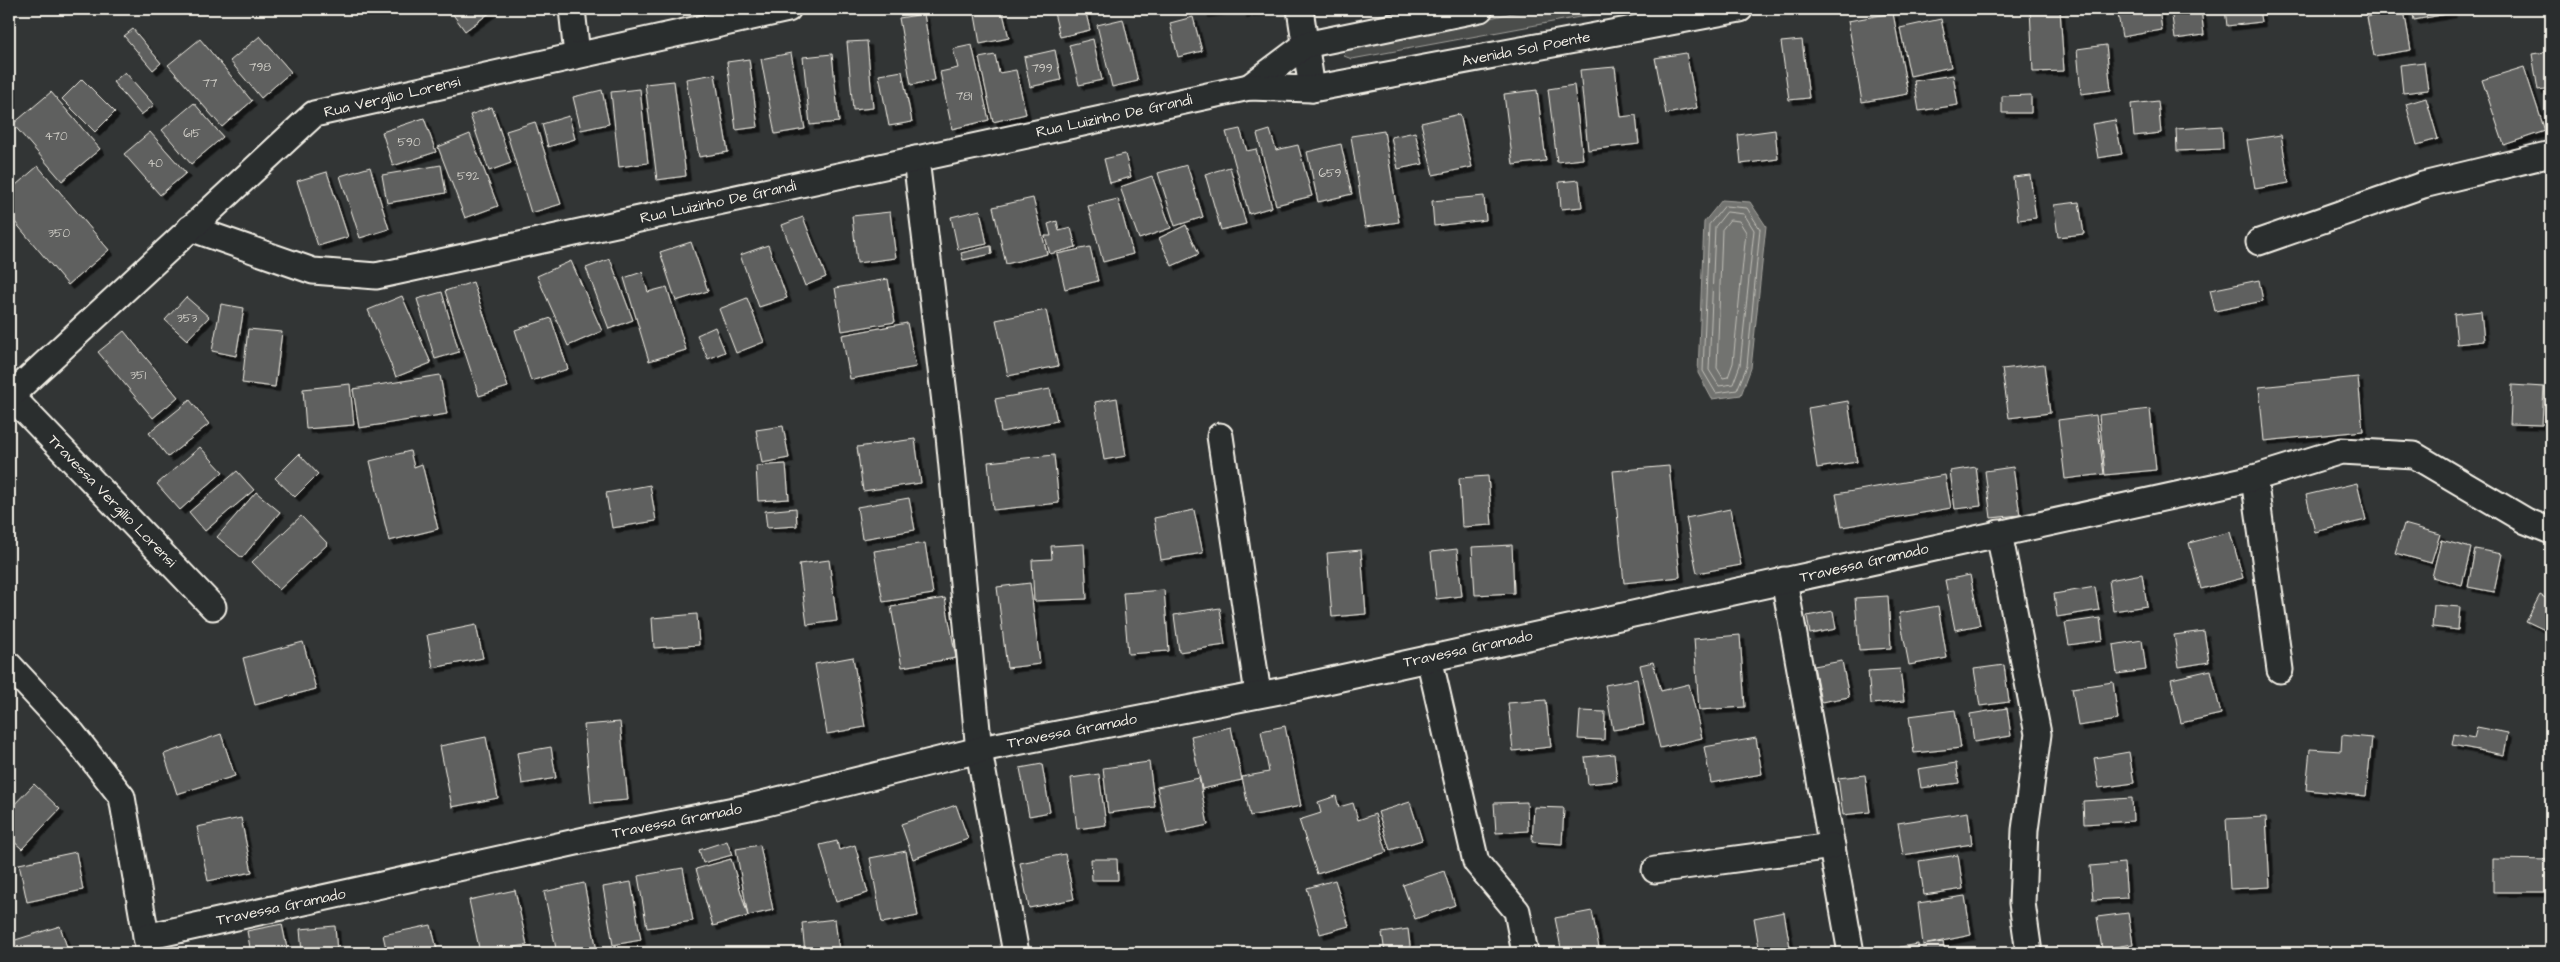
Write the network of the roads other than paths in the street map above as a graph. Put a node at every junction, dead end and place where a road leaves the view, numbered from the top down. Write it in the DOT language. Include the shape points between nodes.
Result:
graph roads {
  1 [pos="572,9"];
  2 [pos="788,9"];
  3 [pos="1300,9"];
  4 [pos="1480,9"];
  5 [pos="1740,9"];
  6 [pos="1306,45"];
  7 [pos="577,56"];
  8 [pos="1249,87"];
  9 [pos="1312,89"];
  10 [pos="2551,154"];
  11 [pos="916,159"];
  12 [pos="190,228"];
  13 [pos="2259,242"];
  14 [pos="9,396"];
  15 [pos="1220,436"];
  16 [pos="2254,478"];
  17 [pos="2551,531"];
  18 [pos="1999,532"];
  19 [pos="1784,580"];
  20 [pos="213,607"];
  21 [pos="1429,658"];
  22 [pos="9,665"];
  23 [pos="2280,670"];
  24 [pos="1258,694"];
  25 [pos="980,751"];
  26 [pos="1832,846"];
  27 [pos="1655,870"];
  28 [pos="147,945"];
  29 [pos="1016,953"];
  30 [pos="1525,953"];
  31 [pos="1851,953"];
  32 [pos="2029,953"];
  1 -- 7 [label="street"];
  2 -- 7 [label="street, Rua Vergílio Lorensi"];
  3 -- 6 [label="street"];
  4 -- 6 [label="street"];
  5 -- 9 [label="street, Avenida Sol Poente"];
  6 -- 8 [label="street, Rua Luizinho De Grandi"];
  6 -- 9 [label="street"];
  7 -- 12 [label="street, Rua Vergílio Lorensi" via="314,114"];
  8 -- 9 [label="street, Rua Luizinho De Grandi"];
  8 -- 11 [label="street, Rua Luizinho De Grandi"];
  10 -- 13 [label="street" via="2423,186"];
  11 -- 12 [label="street, Rua Luizinho De Grandi" via="376,276 313,271"];
  11 -- 25 [label="street" via="949,436"];
  12 -- 14 [label="street, Rua Vergílio Lorensi"];
  14 -- 20 [label="street, Travessa Vergílio Lorensi"];
  15 -- 24 [label="street"];
  16 -- 17 [label="street, Travessa Gramado" via="2341,451 2414,455 2526,520"];
  16 -- 18 [label="street, Travessa Gramado"];
  16 -- 23 [label="street"];
  18 -- 19 [label="street, Travessa Gramado"];
  18 -- 32 [label="street" via="2038,734 2025,830 2022,903"];
  19 -- 21 [label="street, Travessa Gramado"];
  19 -- 26 [label="street"];
  21 -- 24 [label="street, Travessa Gramado"];
  21 -- 30 [label="street" via="1476,862 1517,910"];
  22 -- 28 [label="street" via="72,733 122,797"];
  24 -- 25 [label="street, Travessa Gramado"];
  25 -- 28 [label="street, Travessa Gramado" via="754,806 585,840"];
  25 -- 29 [label="street"];
  26 -- 27 [label="street"];
  26 -- 31 [label="street"];
}
